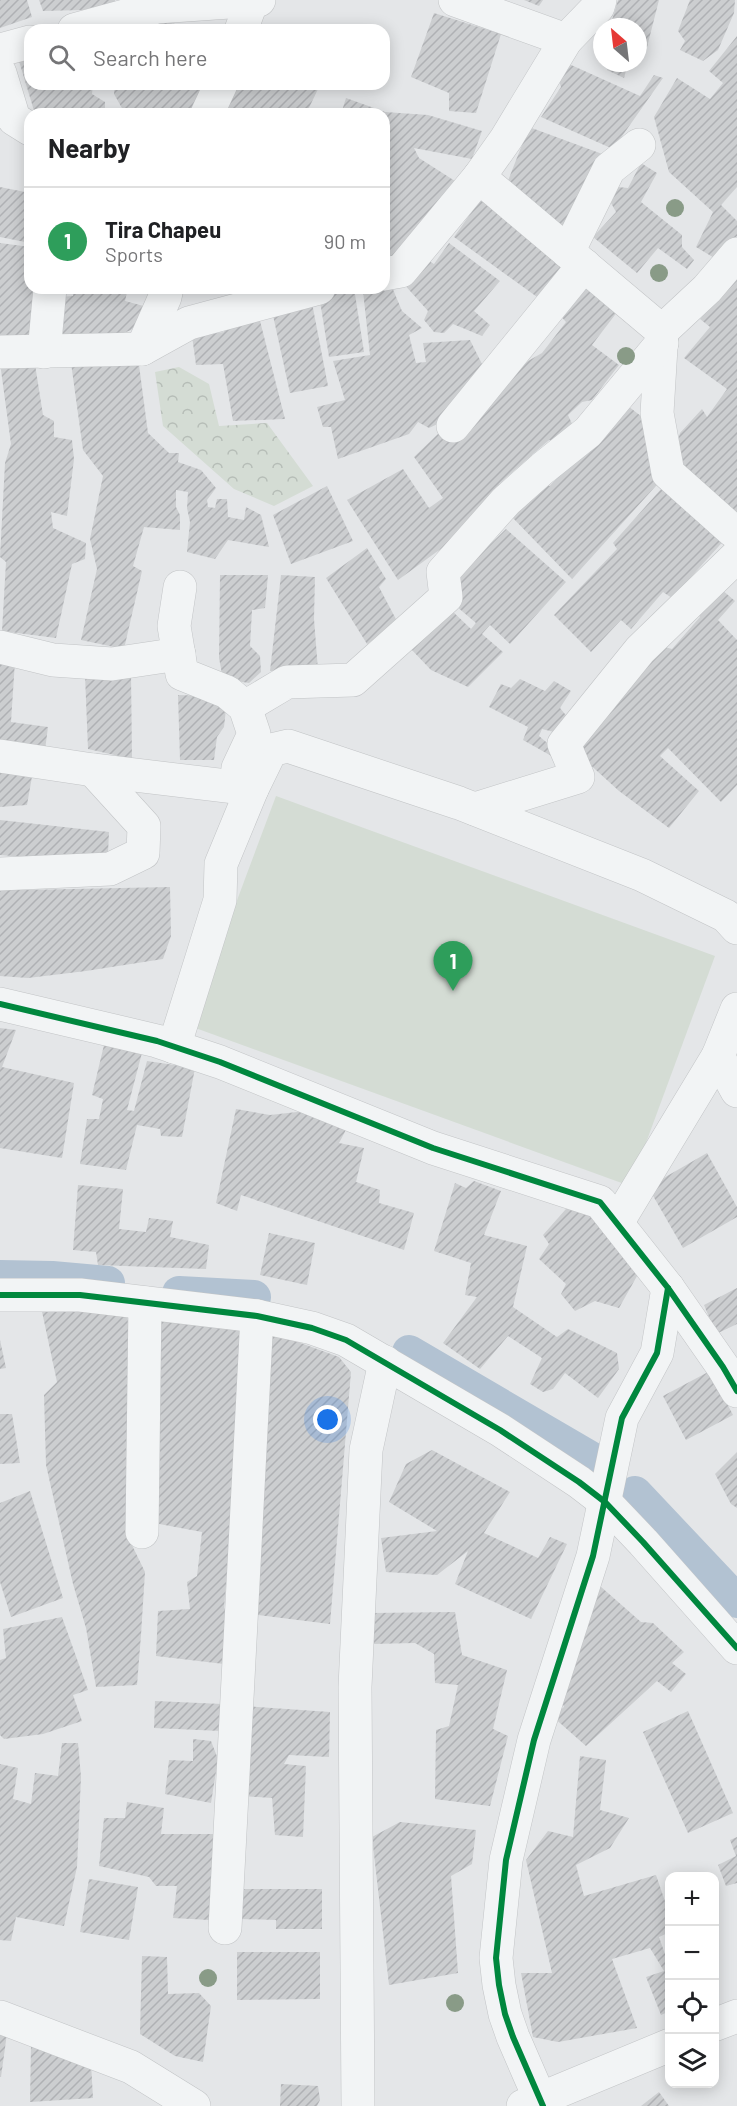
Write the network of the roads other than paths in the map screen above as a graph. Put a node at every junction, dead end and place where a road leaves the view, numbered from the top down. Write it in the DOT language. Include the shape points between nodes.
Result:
graph roads {
  1 [pos="252,0"];
  2 [pos="259,0"];
  3 [pos="455,0"];
  4 [pos="600,0"];
  5 [pos="96,24"];
  6 [pos="243,24"];
  7 [pos="566,40"];
  8 [pos="24,44"];
  9 [pos="0,50"];
  10 [pos="0,73"];
  11 [pos="218,90"];
  12 [pos="210,108"];
  13 [pos="24,125"];
  14 [pos="639,144"];
  15 [pos="479,177"];
  16 [pos="737,254"];
  17 [pos="576,259"];
  18 [pos="390,273"];
  19 [pos="49,294"];
  20 [pos="166,294"];
  21 [pos="297,294"];
  22 [pos="662,337"];
  23 [pos="142,350"];
  24 [pos="0,352"];
  25 [pos="44,352"];
  26 [pos="453,426"];
  27 [pos="737,532"];
  28 [pos="737,556"];
  29 [pos="180,587"];
  30 [pos="0,647"];
  31 [pos="179,654"];
  32 [pos="245,707"];
  33 [pos="0,756"];
  34 [pos="93,770"];
  35 [pos="252,789"];
  36 [pos="476,809"];
  37 [pos="0,874"];
  38 [pos="737,928"];
  39 [pos="0,1004"];
  40 [pos="737,1009"];
  41 [pos="174,1047"];
  42 [pos="718,1056"];
  43 [pos="737,1091"];
  44 [pos="617,1223"];
  45 [pos="668,1288"];
  46 [pos="0,1295"];
  47 [pos="145,1304"];
  48 [pos="257,1316"];
  49 [pos="385,1362"];
  50 [pos="737,1391"];
  51 [pos="604,1502"];
  52 [pos="142,1532"];
  53 [pos="737,1648"];
  54 [pos="225,1928"];
  55 [pos="737,2016"];
  56 [pos="0,2017"];
  57 [pos="719,2023"];
  58 [pos="665,2046"];
  59 [pos="535,2104"];
  60 [pos="194,2106"];
  61 [pos="358,2106"];
  1 -- 2 [label="street"];
  1 -- 5 [label="street" via="157,7"];
  1 -- 6 [label="street"];
  3 -- 7 [label="street"];
  4 -- 7 [label="street" via="598,7"];
  7 -- 15 [label="street"];
  8 -- 9 [label="street"];
  10 -- 13 [label="street" via="14,119"];
  11 -- 12 [label="street"];
  14 -- 17 [label="street" via="609,170"];
  15 -- 17 [label="street"];
  15 -- 18 [label="street" via="401,271"];
  16 -- 22 [label="street"];
  17 -- 22 [label="street"];
  17 -- 26 [label="street"];
  19 -- 25 [label="street"];
  20 -- 23 [label="street"];
  21 -- 23 [label="street" via="189,323"];
  22 -- 27 [label="street" via="657,413 668,473"];
  22 -- 32 [label="street" via="588,432 506,501 443,572 446,597 353,680 287,682"];
  23 -- 25 [label="street"];
  24 -- 25 [label="street"];
  28 -- 36 [label="street" via="640,651 564,744 578,777"];
  29 -- 31 [label="street" via="174,626"];
  30 -- 31 [label="street" via="53,660 112,664"];
  31 -- 32 [label="street" via="182,674 226,692"];
  32 -- 35 [label="street" via="254,734 238,768"];
  33 -- 34 [label="street"];
  34 -- 35 [label="street"];
  34 -- 37 [label="street" via="144,826 143,854 110,869"];
  35 -- 36 [label="street" via="271,750 288,746"];
  35 -- 41 [label="street" via="221,864 220,900"];
  36 -- 38 [label="street" via="642,875 726,916"];
  39 -- 41 [label="street"];
  40 -- 42 [label="street"];
  41 -- 44 [label="street" via="433,1148 600,1202"];
  42 -- 43 [label="street"];
  42 -- 44 [label="street"];
  44 -- 45 [label="street"];
  45 -- 50 [label="street"];
  45 -- 51 [label="street" via="657,1353 622,1418"];
  46 -- 47 [label="street" via="80,1295"];
  47 -- 48 [label="street"];
  47 -- 52 [label="street"];
  48 -- 49 [label="street" via="346,1340"];
  48 -- 54 [label="street"];
  49 -- 51 [label="street" via="510,1436"];
  49 -- 61 [label="street" via="366,1450 355,1687"];
  51 -- 53 [label="street"];
  51 -- 59 [label="street" via="593,1556 534,1740 506,1860 499,1916 498,1985"];
  55 -- 57 [label="street"];
  56 -- 60 [label="street" via="131,2067"];
  58 -- 59 [label="street"];
}
